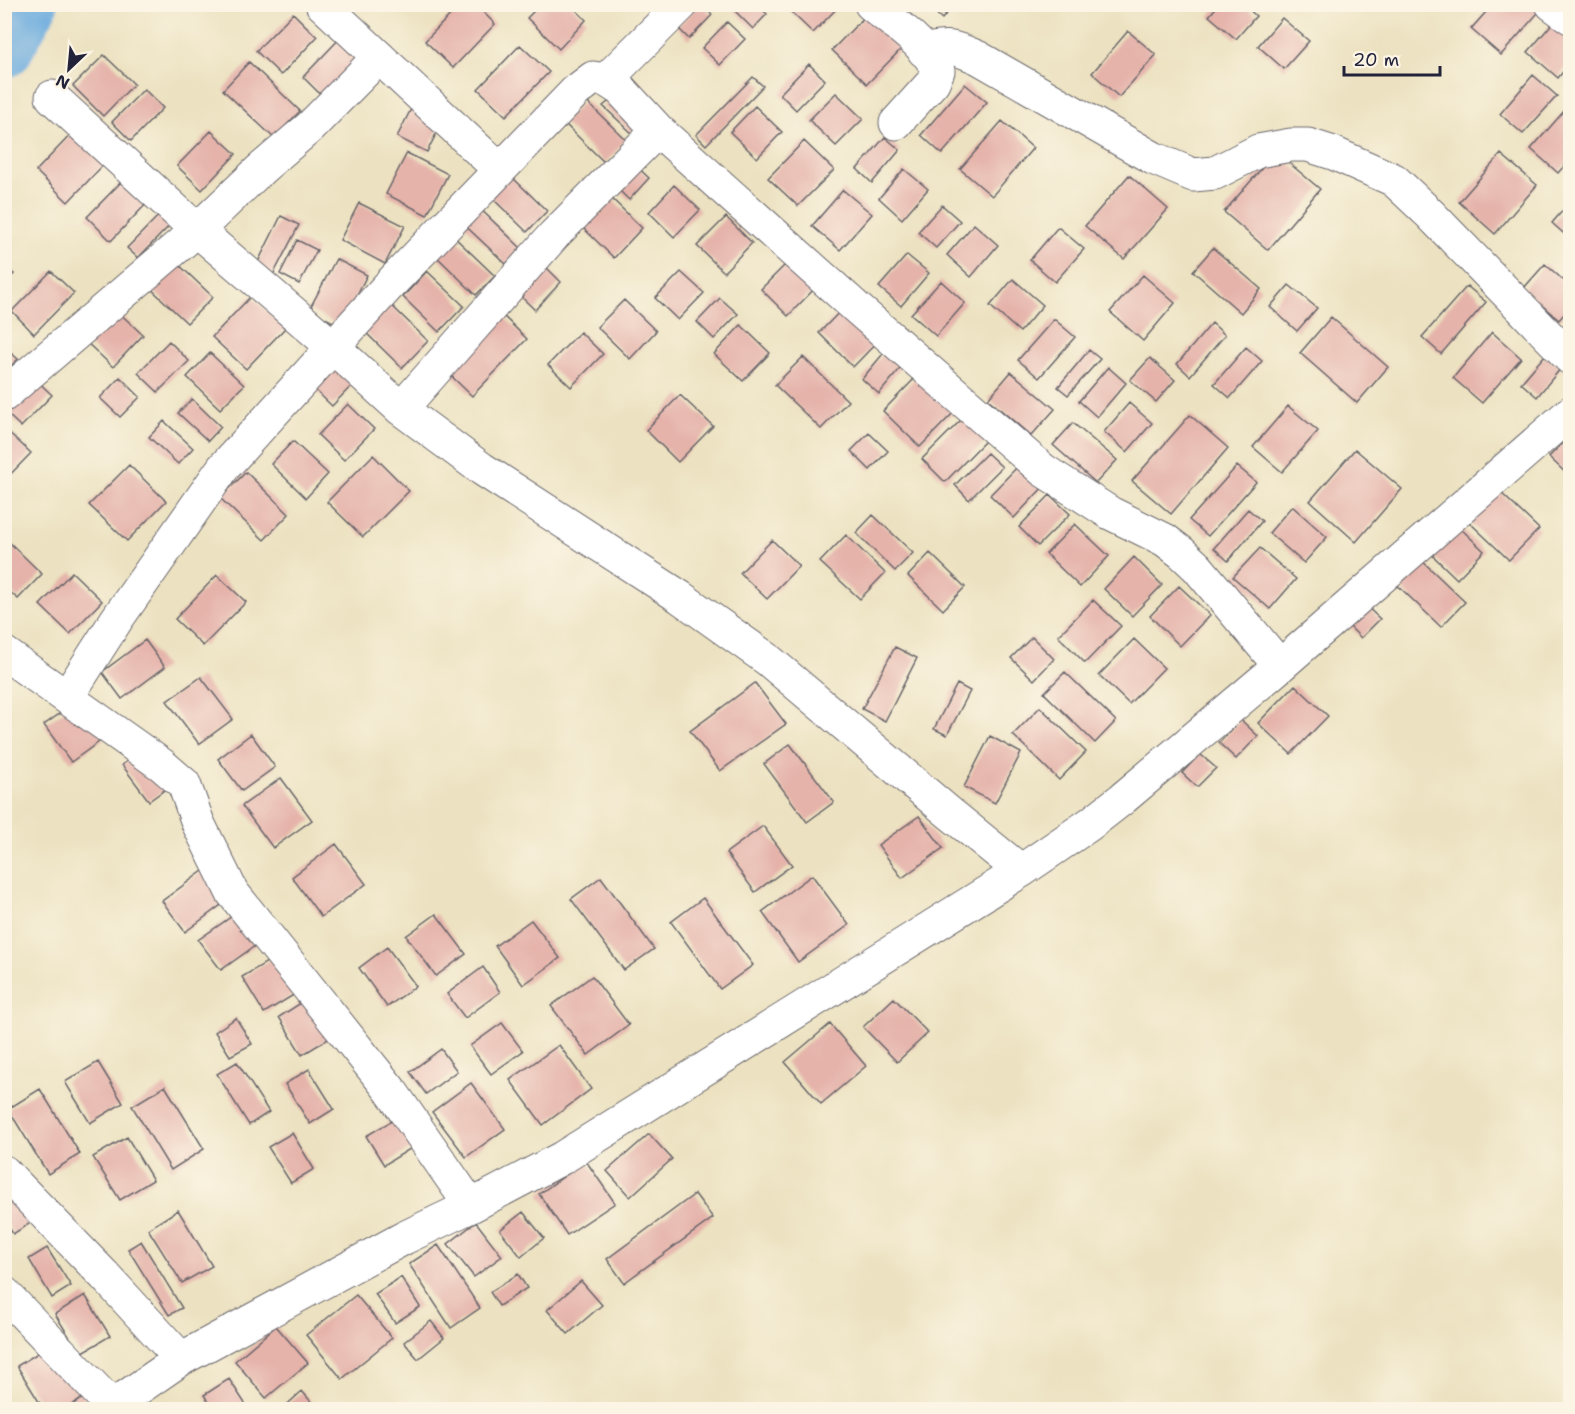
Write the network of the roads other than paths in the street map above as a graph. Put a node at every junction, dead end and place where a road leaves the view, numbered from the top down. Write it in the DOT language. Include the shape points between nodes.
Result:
graph roads {
  1 [pos="322,4"];
  2 [pos="682,4"];
  3 [pos="870,4"];
  4 [pos="1552,4"];
  5 [pos="1570,18"];
  6 [pos="924,51"];
  7 [pos="379,57"];
  8 [pos="606,80"];
  9 [pos="52,97"];
  10 [pos="896,123"];
  11 [pos="658,130"];
  12 [pos="500,170"];
  13 [pos="197,230"];
  14 [pos="333,347"];
  15 [pos="1570,358"];
  16 [pos="4,395"];
  17 [pos="400,409"];
  18 [pos="1570,413"];
  19 [pos="4,653"];
  20 [pos="1280,666"];
  21 [pos="67,698"];
  22 [pos="1021,871"];
  23 [pos="4,1172"];
  24 [pos="471,1206"];
  25 [pos="4,1293"];
  26 [pos="181,1359"];
  27 [pos="110,1408"];
  1 -- 7 [label="street"];
  2 -- 8 [label="street"];
  3 -- 6 [label="street"];
  4 -- 5 [label="street"];
  6 -- 10 [label="street" via="938,71 933,82"];
  6 -- 15 [label="street" via="953,47 979,58 1153,158 1193,174 1215,173 1258,151 1308,145 1395,180"];
  7 -- 12 [label="street"];
  7 -- 13 [label="street" via="310,127"];
  8 -- 11 [label="street" via="620,89"];
  8 -- 12 [label="street" via="593,78 576,91"];
  9 -- 13 [label="street"];
  11 -- 17 [label="street" via="554,235"];
  11 -- 20 [label="street" via="1042,470 1182,553"];
  12 -- 14 [label="street"];
  13 -- 14 [label="street"];
  13 -- 16 [label="street"];
  14 -- 17 [label="street"];
  14 -- 21 [label="street" via="223,468"];
  17 -- 22 [label="street" via="482,469 680,597 767,659"];
  18 -- 20 [label="street"];
  19 -- 21 [label="street"];
  20 -- 22 [label="street" via="1122,799"];
  21 -- 24 [label="street" via="184,784 198,823 232,892 390,1091"];
  22 -- 24 [label="street" via="562,1158"];
  23 -- 26 [label="street"];
  24 -- 26 [label="street"];
  25 -- 27 [label="street"];
  26 -- 27 [label="street"];
}
